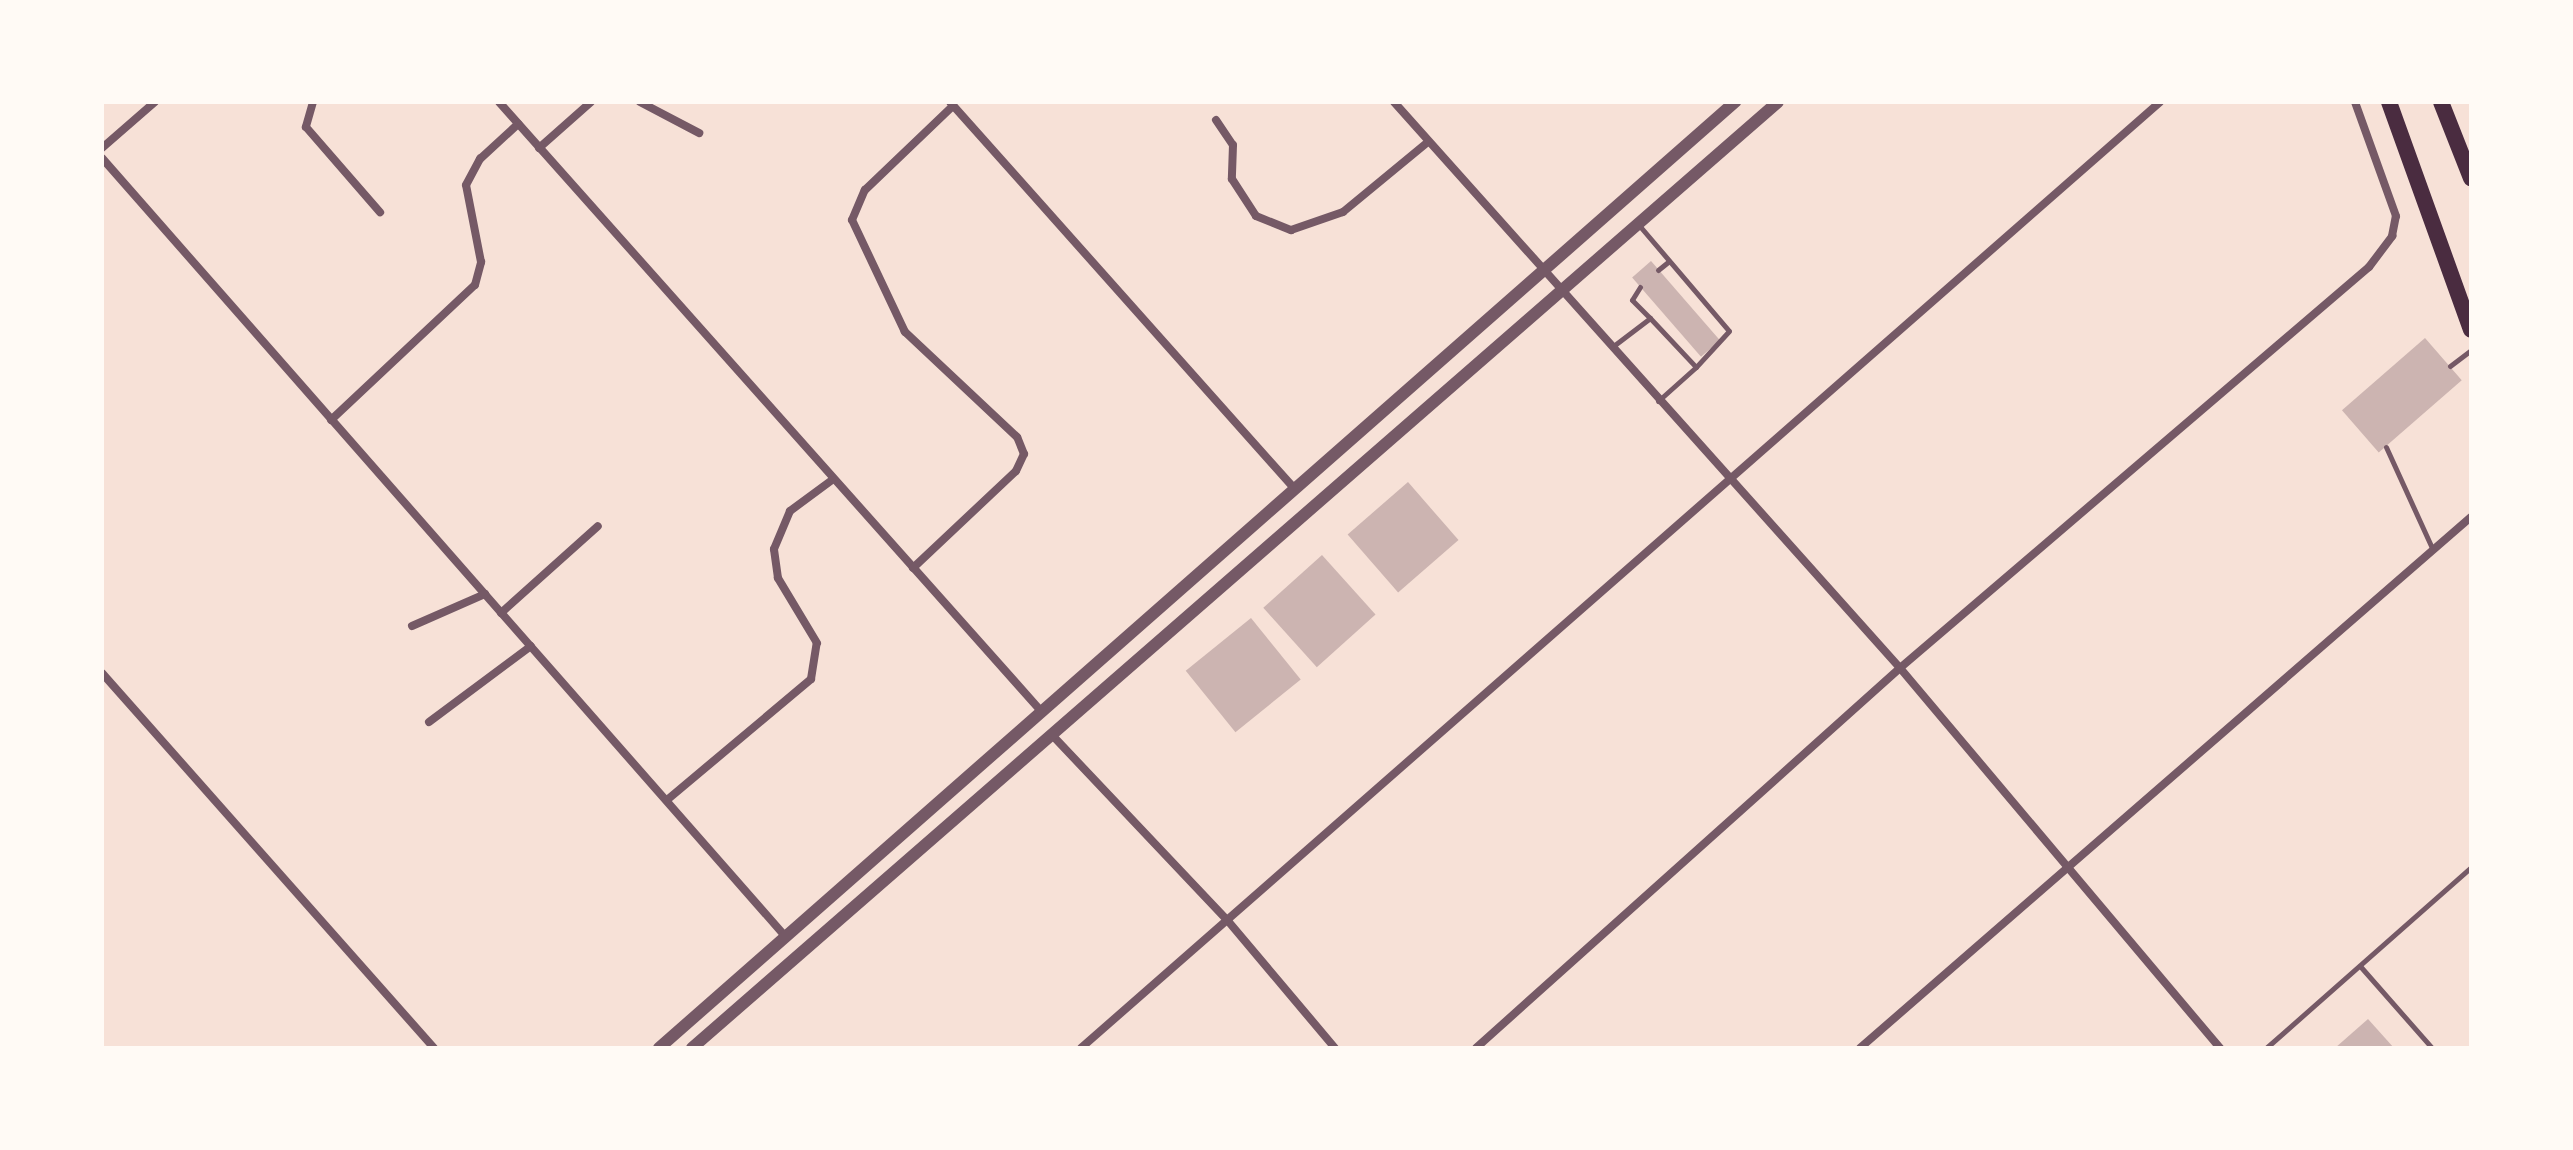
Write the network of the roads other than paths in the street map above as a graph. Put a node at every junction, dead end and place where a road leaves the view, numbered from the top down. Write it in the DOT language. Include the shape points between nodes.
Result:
graph roads {
  1 [pos="155,102"];
  2 [pos="313,102"];
  3 [pos="499,102"];
  4 [pos="591,102"];
  5 [pos="640,102"];
  6 [pos="1394,102"];
  7 [pos="1735,102"];
  8 [pos="1778,102"];
  9 [pos="2160,102"];
  10 [pos="2355,102"];
  11 [pos="2389,102"];
  12 [pos="2441,102"];
  13 [pos="951,104"];
  14 [pos="1216,120"];
  15 [pos="518,124"];
  16 [pos="699,133"];
  17 [pos="1428,142"];
  18 [pos="102,148"];
  19 [pos="539,148"];
  20 [pos="102,158"];
  21 [pos="2471,178"];
  22 [pos="380,212"];
  23 [pos="1638,224"];
  24 [pos="1669,261"];
  25 [pos="1658,270"];
  26 [pos="1542,271"];
  27 [pos="1640,287"];
  28 [pos="1559,292"];
  29 [pos="1650,318"];
  30 [pos="2471,330"];
  31 [pos="1609,348"];
  32 [pos="2471,350"];
  33 [pos="2450,366"];
  34 [pos="1696,367"];
  35 [pos="1657,402"];
  36 [pos="331,420"];
  37 [pos="2386,447"];
  38 [pos="832,480"];
  39 [pos="1727,481"];
  40 [pos="1293,487"];
  41 [pos="2471,517"];
  42 [pos="598,526"];
  43 [pos="2432,548"];
  44 [pos="913,568"];
  45 [pos="485,594"];
  46 [pos="501,613"];
  47 [pos="412,626"];
  48 [pos="531,646"];
  49 [pos="1900,668"];
  50 [pos="102,673"];
  51 [pos="1041,711"];
  52 [pos="429,722"];
  53 [pos="1053,736"];
  54 [pos="667,800"];
  55 [pos="2068,863"];
  56 [pos="2471,867"];
  57 [pos="1228,921"];
  58 [pos="786,937"];
  59 [pos="2360,966"];
  60 [pos="434,1048"];
  61 [pos="659,1048"];
  62 [pos="692,1048"];
  63 [pos="1081,1048"];
  64 [pos="1335,1048"];
  65 [pos="1476,1048"];
  66 [pos="1860,1048"];
  67 [pos="2220,1048"];
  68 [pos="2266,1048"];
  69 [pos="2432,1048"];
  1 -- 18 [label="street"];
  2 -- 22 [label="street" via="306,127"];
  3 -- 15 [label="street"];
  4 -- 19 [label="street"];
  5 -- 16 [label="street"];
  6 -- 17 [label="street"];
  7 -- 26 [label="street"];
  8 -- 23 [label="street"];
  9 -- 39 [label="street"];
  10 -- 49 [label="street" via="2394,199 2392,236 2382,252"];
  11 -- 30 [label="main road"];
  12 -- 21 [label="main road"];
  13 -- 40 [label="street"];
  13 -- 44 [label="street" via="865,190 852,220 905,332 1017,437 1024,454 1016,471"];
  14 -- 17 [label="street" via="1233,145 1232,179 1256,216 1291,230 1343,212"];
  15 -- 19 [label="street"];
  15 -- 36 [label="street" via="480,159 466,185 481,262 475,285"];
  17 -- 26 [label="street"];
  19 -- 38 [label="street"];
  20 -- 36 [label="street"];
  23 -- 24 [label="lane"];
  23 -- 28 [label="street"];
  24 -- 25 [label="lane"];
  24 -- 34 [label="lane" via="1729,331"];
  26 -- 28 [label="street"];
  26 -- 40 [label="street"];
  27 -- 29 [label="lane" via="1632,300"];
  28 -- 31 [label="street"];
  28 -- 53 [label="street"];
  29 -- 31 [label="lane"];
  29 -- 34 [label="lane"];
  31 -- 35 [label="street"];
  32 -- 33 [label="lane"];
  34 -- 35 [label="lane"];
  35 -- 39 [label="street"];
  36 -- 45 [label="street"];
  37 -- 43 [label="lane"];
  38 -- 44 [label="street"];
  38 -- 54 [label="street" via="790,511 774,549 778,578 817,643 811,679"];
  39 -- 49 [label="street"];
  39 -- 57 [label="street"];
  40 -- 51 [label="street"];
  41 -- 43 [label="street"];
  42 -- 46 [label="street"];
  43 -- 55 [label="street"];
  44 -- 51 [label="street"];
  45 -- 46 [label="street"];
  45 -- 47 [label="street"];
  46 -- 48 [label="street"];
  48 -- 52 [label="street"];
  48 -- 54 [label="street"];
  49 -- 55 [label="street"];
  49 -- 65 [label="street"];
  50 -- 60 [label="street"];
  51 -- 58 [label="street"];
  53 -- 57 [label="street"];
  53 -- 62 [label="street"];
  54 -- 58 [label="street"];
  55 -- 66 [label="street"];
  55 -- 67 [label="street"];
  56 -- 59 [label="lane"];
  57 -- 63 [label="street"];
  57 -- 64 [label="street"];
  58 -- 61 [label="street"];
  59 -- 68 [label="lane"];
  59 -- 69 [label="lane"];
}
